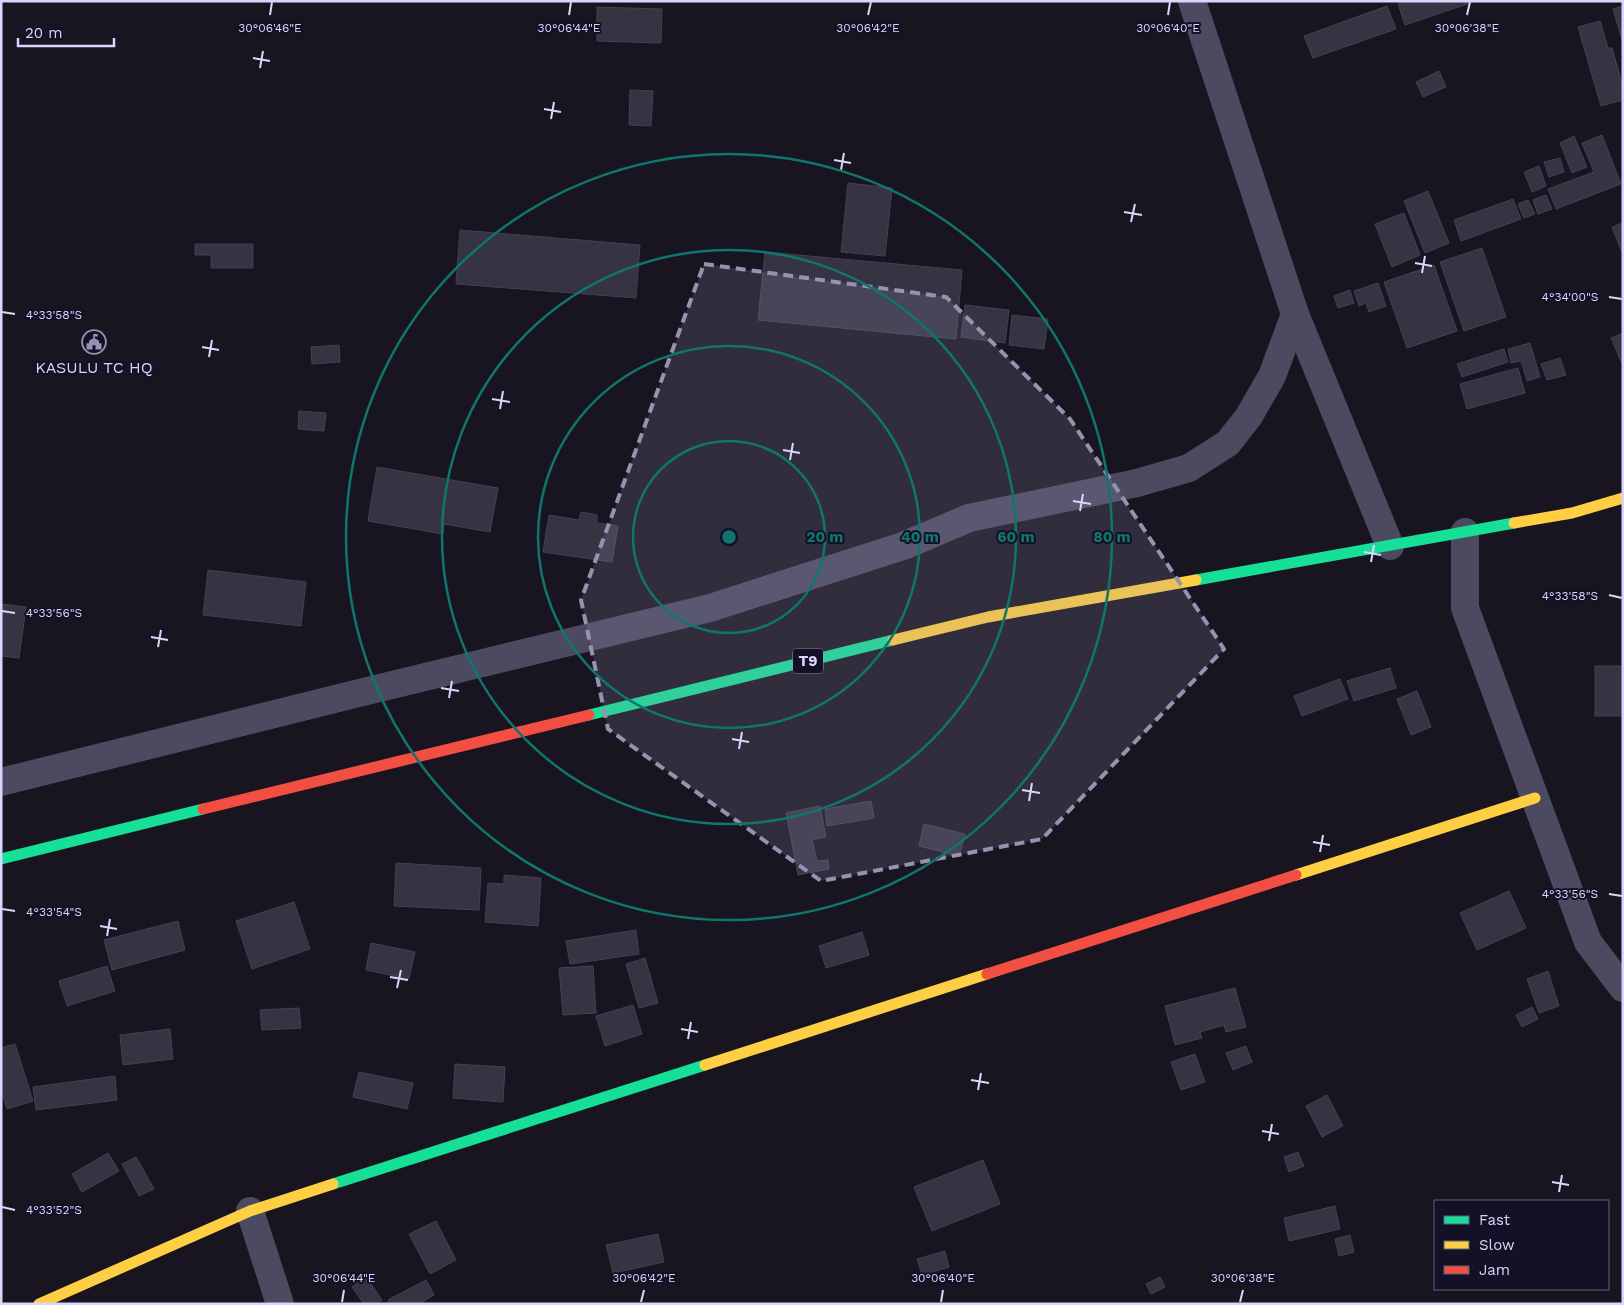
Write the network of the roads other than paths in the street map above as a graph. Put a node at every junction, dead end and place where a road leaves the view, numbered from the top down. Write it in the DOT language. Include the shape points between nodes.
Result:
graph roads {
  1 [pos="1192,1"];
  2 [pos="1295,314"];
  3 [pos="1623,498"];
  4 [pos="1465,532"];
  5 [pos="1390,546"];
  6 [pos="1,782"];
  7 [pos="1536,798"];
  8 [pos="1,859"];
  9 [pos="1623,988"];
  10 [pos="250,1210"];
  11 [pos="39,1304"];
  12 [pos="280,1304"];
  1 -- 2 [label="street"];
  2 -- 5 [label="street"];
  2 -- 6 [label="street" via="1272,376 1249,416 1228,443 1189,468 1137,483 969,518 903,546 710,608"];
  3 -- 4 [label="main road, T9" via="1572,513"];
  4 -- 5 [label="main road, T9"];
  4 -- 7 [label="street" via="1465,608"];
  5 -- 8 [label="main road, T9" via="988,616"];
  7 -- 9 [label="street" via="1588,942"];
  7 -- 10 [label="main road"];
  10 -- 11 [label="main road"];
  10 -- 12 [label="street"];
}
